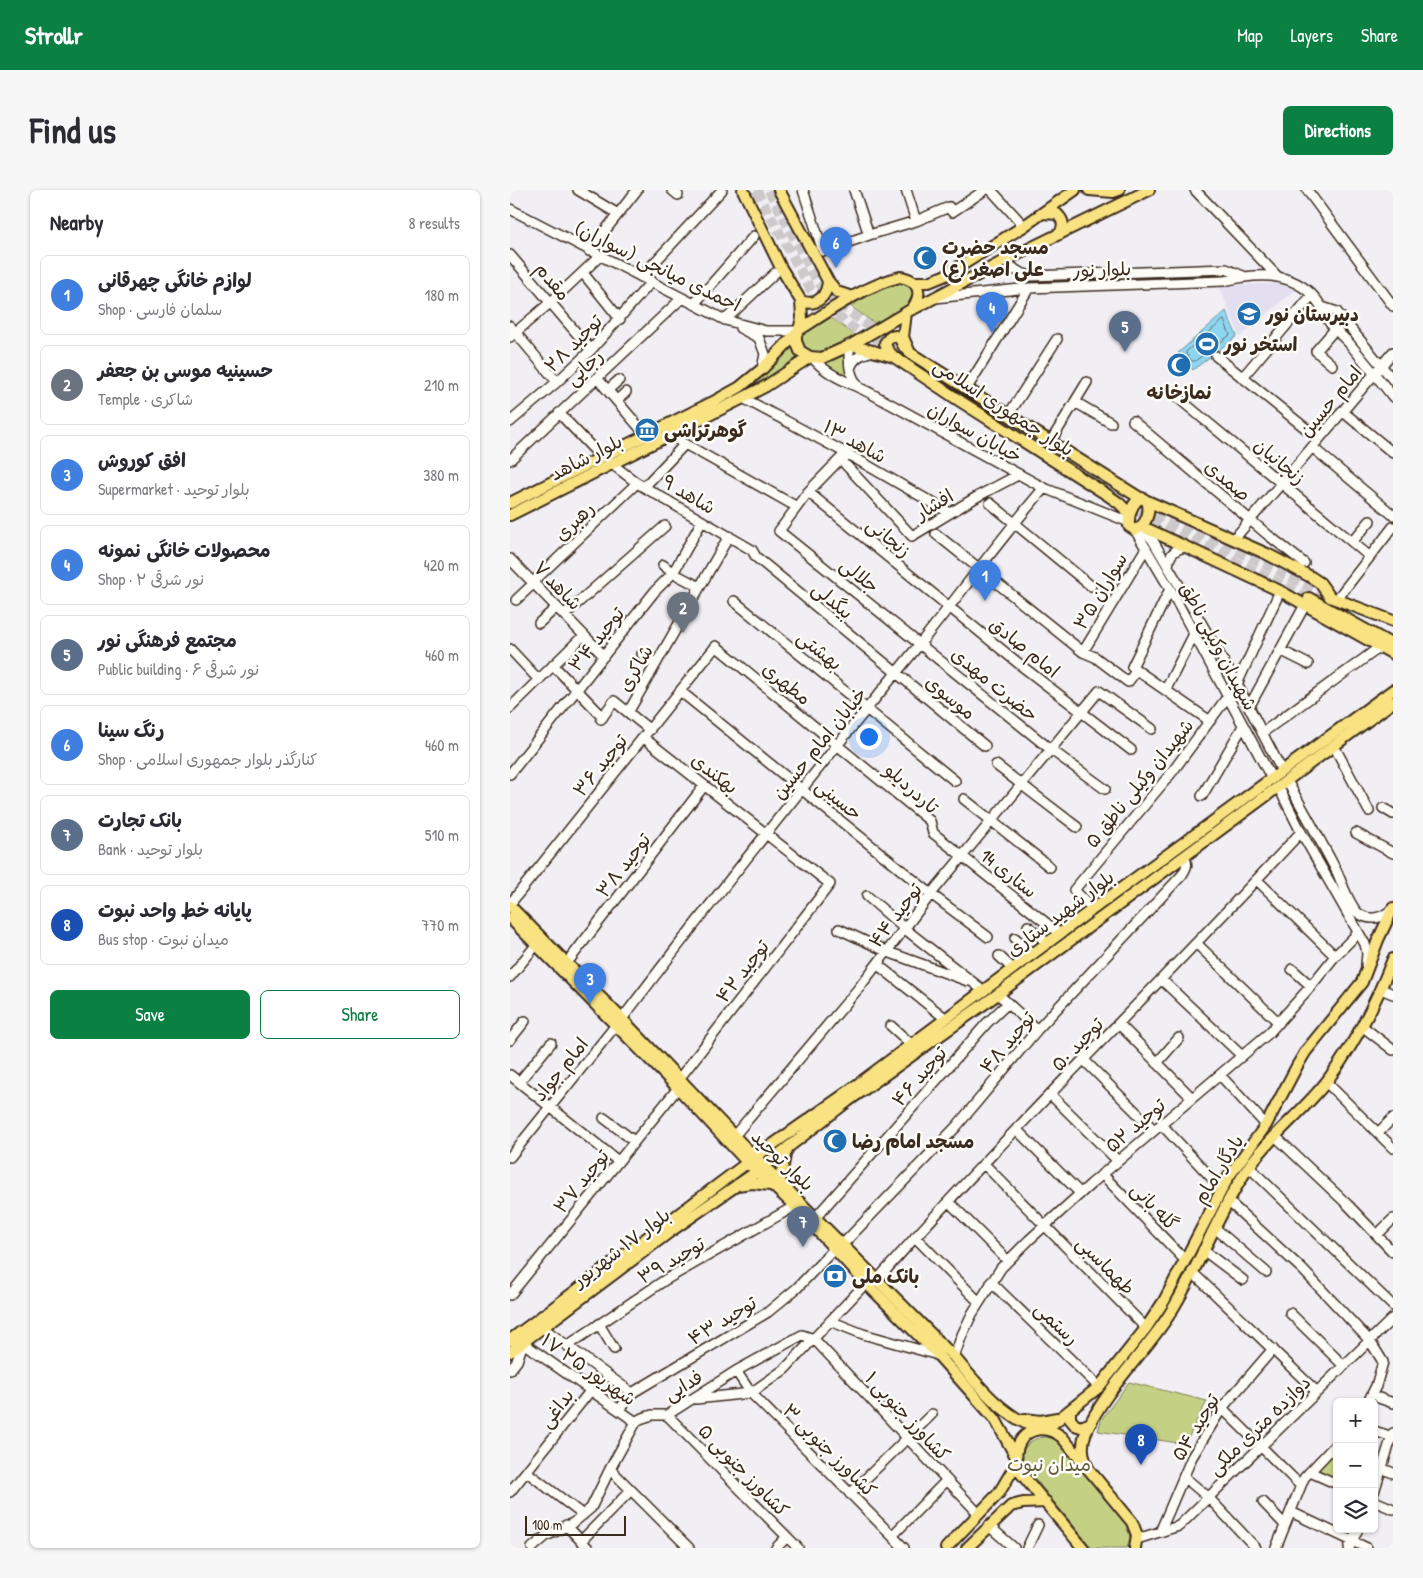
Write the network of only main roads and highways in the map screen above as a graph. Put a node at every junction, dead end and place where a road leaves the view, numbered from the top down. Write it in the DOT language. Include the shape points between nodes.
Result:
graph roads {
  1 [pos="742,190"];
  2 [pos="779,190"];
  3 [pos="1089,190"];
  4 [pos="1114,190"];
  5 [pos="1149,190"];
  6 [pos="1067,192"];
  7 [pos="1043,213"];
  8 [pos="1060,234"];
  9 [pos="828,281"];
  10 [pos="913,282"];
  11 [pos="852,297"];
  12 [pos="801,301"];
  13 [pos="909,311"];
  14 [pos="798,332"];
  15 [pos="850,345"];
  16 [pos="910,353"];
  17 [pos="811,357"];
  18 [pos="894,357"];
  19 [pos="1127,489"];
  20 [pos="1144,499"];
  21 [pos="510,503"];
  22 [pos="1119,503"];
  23 [pos="1167,509"];
  24 [pos="510,515"];
  25 [pos="1135,524"];
  26 [pos="1159,535"];
  27 [pos="1307,601"];
  28 [pos="1393,621"];
  29 [pos="1393,645"];
  30 [pos="1393,654"];
  31 [pos="1393,690"];
  32 [pos="1393,702"];
  33 [pos="1177,849"];
  34 [pos="1184,857"];
  35 [pos="510,905"];
  36 [pos="1393,908"];
  37 [pos="510,918"];
  38 [pos="1393,959"];
  39 [pos="619,1022"];
  40 [pos="678,1083"];
  41 [pos="772,1146"];
  42 [pos="738,1147"];
  43 [pos="788,1147"];
  44 [pos="751,1160"];
  45 [pos="760,1169"];
  46 [pos="733,1175"];
  47 [pos="776,1183"];
  48 [pos="728,1186"];
  49 [pos="839,1246"];
  50 [pos="515,1337"];
  51 [pos="510,1352"];
  52 [pos="998,1405"];
  53 [pos="1066,1413"];
  54 [pos="1091,1423"];
  55 [pos="1043,1429"];
  56 [pos="1016,1459"];
  57 [pos="1088,1468"];
  58 [pos="999,1494"];
  59 [pos="1046,1502"];
  60 [pos="1010,1506"];
  61 [pos="1137,1544"];
  62 [pos="946,1548"];
  63 [pos="967,1548"];
  64 [pos="1083,1548"];
  1 -- 12 [label="main road"];
  2 -- 9 [label="main road"];
  3 -- 4 [label="main road"];
  5 -- 8 [label="main road"];
  6 -- 7 [label="main road, بلوار شاهد"];
  7 -- 8 [label="main road" via="1052,212 1063,220"];
  7 -- 10 [label="main road, بلوار شاهد" via="946,275 929,282"];
  8 -- 13 [label="main road"];
  9 -- 11 [label="main road" via="837,292"];
  9 -- 12 [label="main road" via="828,290 820,300 814,303"];
  10 -- 11 [label="main road, بلوار شاهد" via="900,277"];
  10 -- 13 [label="main road, بلوار جمهوری اسلامی" via="919,293 918,300"];
  11 -- 14 [label="main road, بلوار شاهد"];
  12 -- 14 [label="main road" via="802,318"];
  13 -- 15 [label="main road, بلوار شاهد"];
  13 -- 16 [label="main road, بلوار جمهوری اسلامی" via="904,337"];
  14 -- 17 [label="main road" via="798,348"];
  14 -- 21 [label="main road, بلوار شاهد" via="740,387"];
  15 -- 17 [label="main road, بلوار شاهد" via="822,358"];
  15 -- 18 [label="main road, بلوار جمهوری اسلامی"];
  16 -- 18 [label="main road" via="900,339 893,336 885,344"];
  16 -- 19 [label="main road, بلوار جمهوری اسلامی"];
  17 -- 24 [label="main road, بلوار شاهد" via="766,386"];
  18 -- 22 [label="main road, بلوار جمهوری اسلامی"];
  19 -- 20 [label="main road, بلوار جمهوری اسلامی"];
  19 -- 22 [label="main road" via="1129,498"];
  20 -- 23 [label="main road, بلوار جمهوری اسلامی"];
  20 -- 25 [label="main road" via="1148,511"];
  20 -- 25 [label="main road" via="1135,502"];
  22 -- 25 [label="main road, بلوار جمهوری اسلامی"];
  23 -- 26 [label="main road" via="1160,511 1152,520"];
  23 -- 28 [label="main road, بلوار جمهوری اسلامی" via="1311,577 1333,598"];
  25 -- 26 [label="main road, بلوار جمهوری اسلامی"];
  26 -- 27 [label="main road, بلوار جمهوری اسلامی"];
  27 -- 29 [label="main road, بلوار جمهوری اسلامی"];
  27 -- 30 [label="main road, بلوار جمهوری اسلامی"];
  31 -- 33 [label="main road, بلوار شهید ستاری"];
  32 -- 34 [label="main road, بلوار شهید ستاری"];
  33 -- 34 [label="main road"];
  33 -- 41 [label="main road, بلوار شهید ستاری"];
  34 -- 43 [label="main road, بلوار شهید ستاری"];
  35 -- 39 [label="main road, بلوار توحید"];
  36 -- 53 [label="main road, یادگار امام" via="1357,990 1296,1066 1266,1125 1229,1176 1164,1301 1099,1387"];
  37 -- 39 [label="main road, بلوار توحید"];
  38 -- 54 [label="main road, یادگار امام" via="1362,1026 1326,1082 1249,1167 1168,1316"];
  39 -- 40 [label="main road, بلوار توحید"];
  40 -- 42 [label="main road, بلوار توحید"];
  40 -- 42 [label="main road, بلوار توحید" via="734,1136"];
  41 -- 42 [label="main road"];
  41 -- 44 [label="main road, بلوار شهید ستاری"];
  42 -- 44 [label="main road, بلوار توحید"];
  42 -- 46 [label="main road"];
  43 -- 45 [label="main road, بلوار شهید ستاری"];
  43 -- 47 [label="main road"];
  44 -- 45 [label="main road, بلوار توحید"];
  44 -- 46 [label="main road, بلوار ۱۷ شهریور"];
  45 -- 47 [label="main road, بلوار توحید"];
  45 -- 48 [label="main road, بلوار ۱۷ شهریور"];
  46 -- 48 [label="main road, بلوار ۱۷ شهریور"];
  47 -- 48 [label="main road"];
  47 -- 49 [label="main road, بلوار توحید" via="795,1206"];
  47 -- 49 [label="main road, بلوار توحید" via="816,1217"];
  48 -- 50 [label="main road, بلوار ۱۷ شهریور"];
  48 -- 50 [label="main road, بلوار ۱۷ شهریور" via="543,1328"];
  49 -- 52 [label="main road, بلوار توحید" via="877,1280"];
  49 -- 56 [label="main road, بلوار توحید" via="866,1283 996,1419"];
  50 -- 51 [label="main road, بلوار ۱۷ شهریور"];
  52 -- 53 [label="main road" via="1035,1421"];
  52 -- 55 [label="main road, بلوار توحید" via="1010,1415"];
  53 -- 54 [label="main road" via="1075,1426"];
  53 -- 55 [label="main road, یادگار امام"];
  54 -- 57 [label="main road, یادگار امام" via="1085,1434 1082,1457"];
  55 -- 56 [label="main road" via="1029,1432 1022,1438 1017,1446"];
  55 -- 57 [label="main road" via="1062,1437"];
  56 -- 58 [label="main road"];
  56 -- 59 [label="main road" via="1020,1472"];
  57 -- 61 [label="main road" via="1132,1522"];
  58 -- 60 [label="main road" via="1008,1494 1012,1502"];
  58 -- 62 [label="main road"];
  59 -- 60 [label="main road"];
  59 -- 64 [label="main road"];
  60 -- 63 [label="main road"];
}
